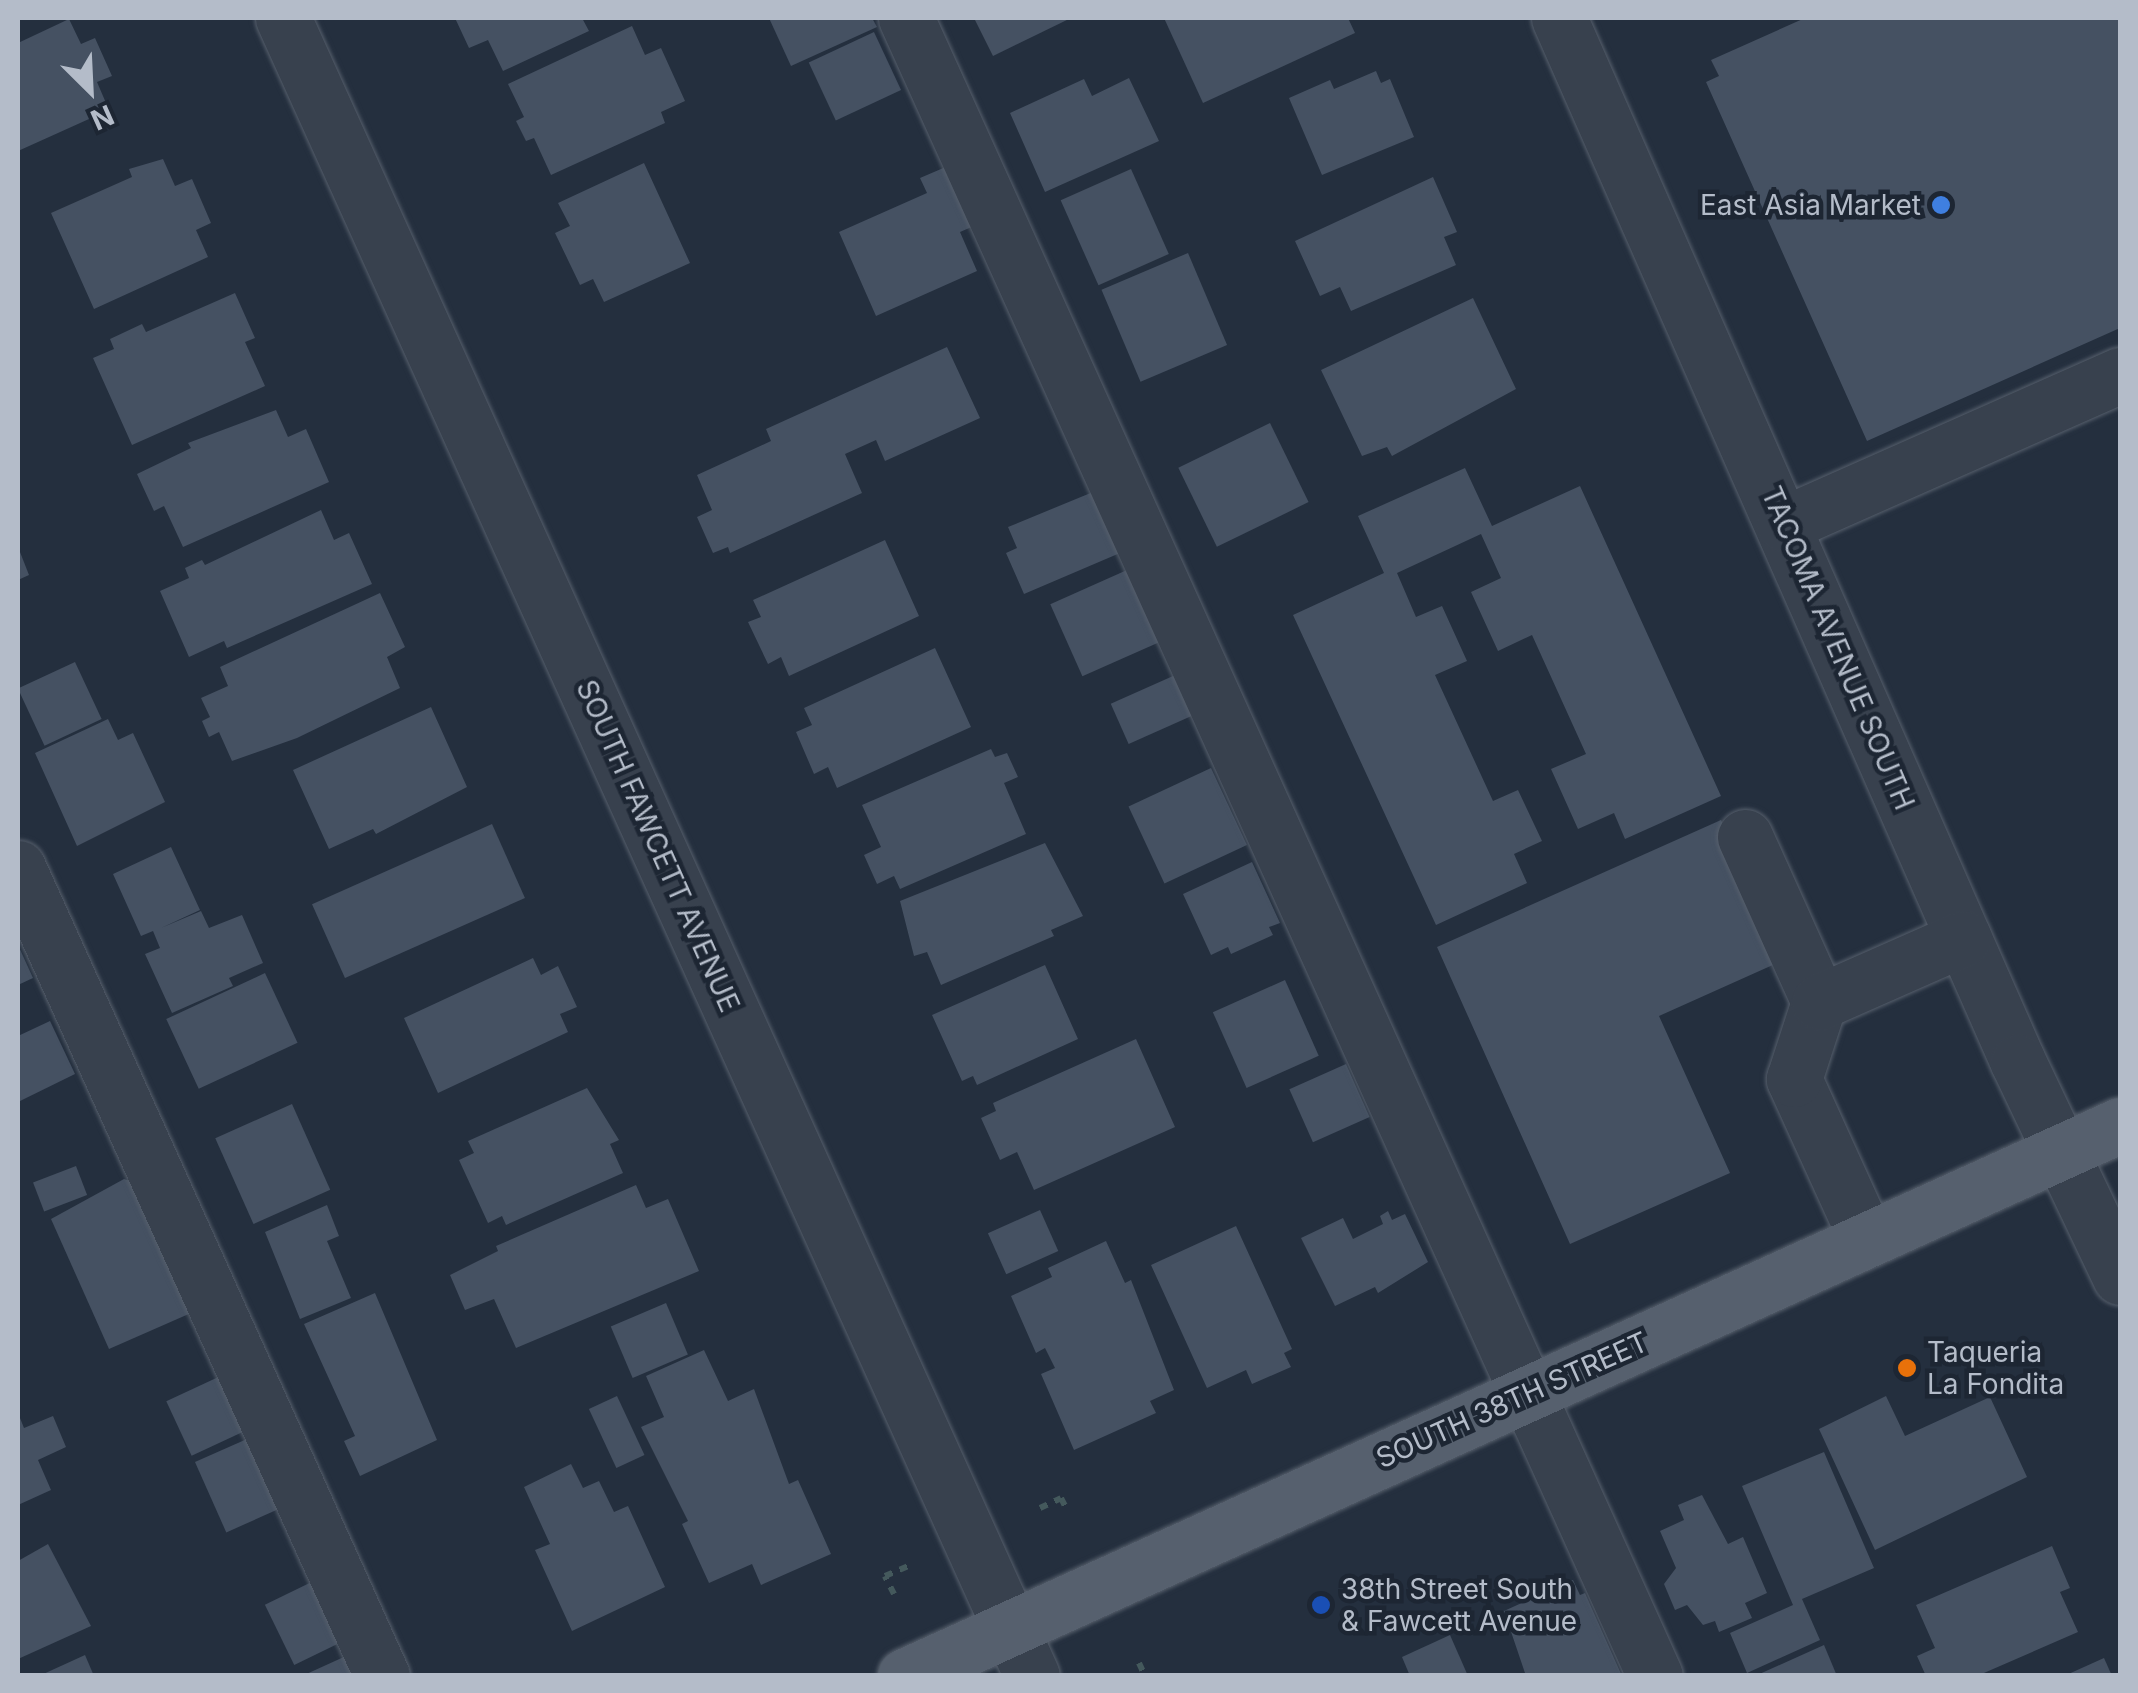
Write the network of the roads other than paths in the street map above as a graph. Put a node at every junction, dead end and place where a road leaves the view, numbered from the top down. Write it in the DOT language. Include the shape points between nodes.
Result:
graph roads {
  1 [pos="283,18"];
  2 [pos="906,18"];
  3 [pos="1559,18"];
  4 [pos="2120,375"];
  5 [pos="1784,524"];
  6 [pos="1745,838"];
  7 [pos="18,868"];
  8 [pos="1964,938"];
  9 [pos="1819,1002"];
  10 [pos="2120,1125"];
  11 [pos="2063,1153"];
  12 [pos="1866,1240"];
  13 [pos="2120,1277"];
  14 [pos="1528,1393"];
  15 [pos="1021,1651"];
  16 [pos="382,1676"];
  17 [pos="905,1676"];
  18 [pos="1655,1676"];
  1 -- 15 [label="street, SOUTH FAWCETT AVENUE"];
  2 -- 14 [label="street"];
  3 -- 5 [label="street, TACOMA AVENUE SOUTH"];
  4 -- 5 [label="street"];
  5 -- 8 [label="street, TACOMA AVENUE SOUTH"];
  6 -- 9 [label="street"];
  7 -- 16 [label="street"];
  8 -- 9 [label="street"];
  8 -- 11 [label="street, TACOMA AVENUE SOUTH"];
  9 -- 12 [label="street" via="1794,1079"];
  10 -- 11 [label="main road, SOUTH 38TH STREET"];
  11 -- 12 [label="main road, SOUTH 38TH STREET"];
  11 -- 13 [label="street, TACOMA AVENUE SOUTH"];
  12 -- 14 [label="main road, SOUTH 38TH STREET"];
  14 -- 15 [label="main road, SOUTH 38TH STREET"];
  14 -- 18 [label="street"];
  15 -- 17 [label="main road, SOUTH 38TH STREET"];
}
